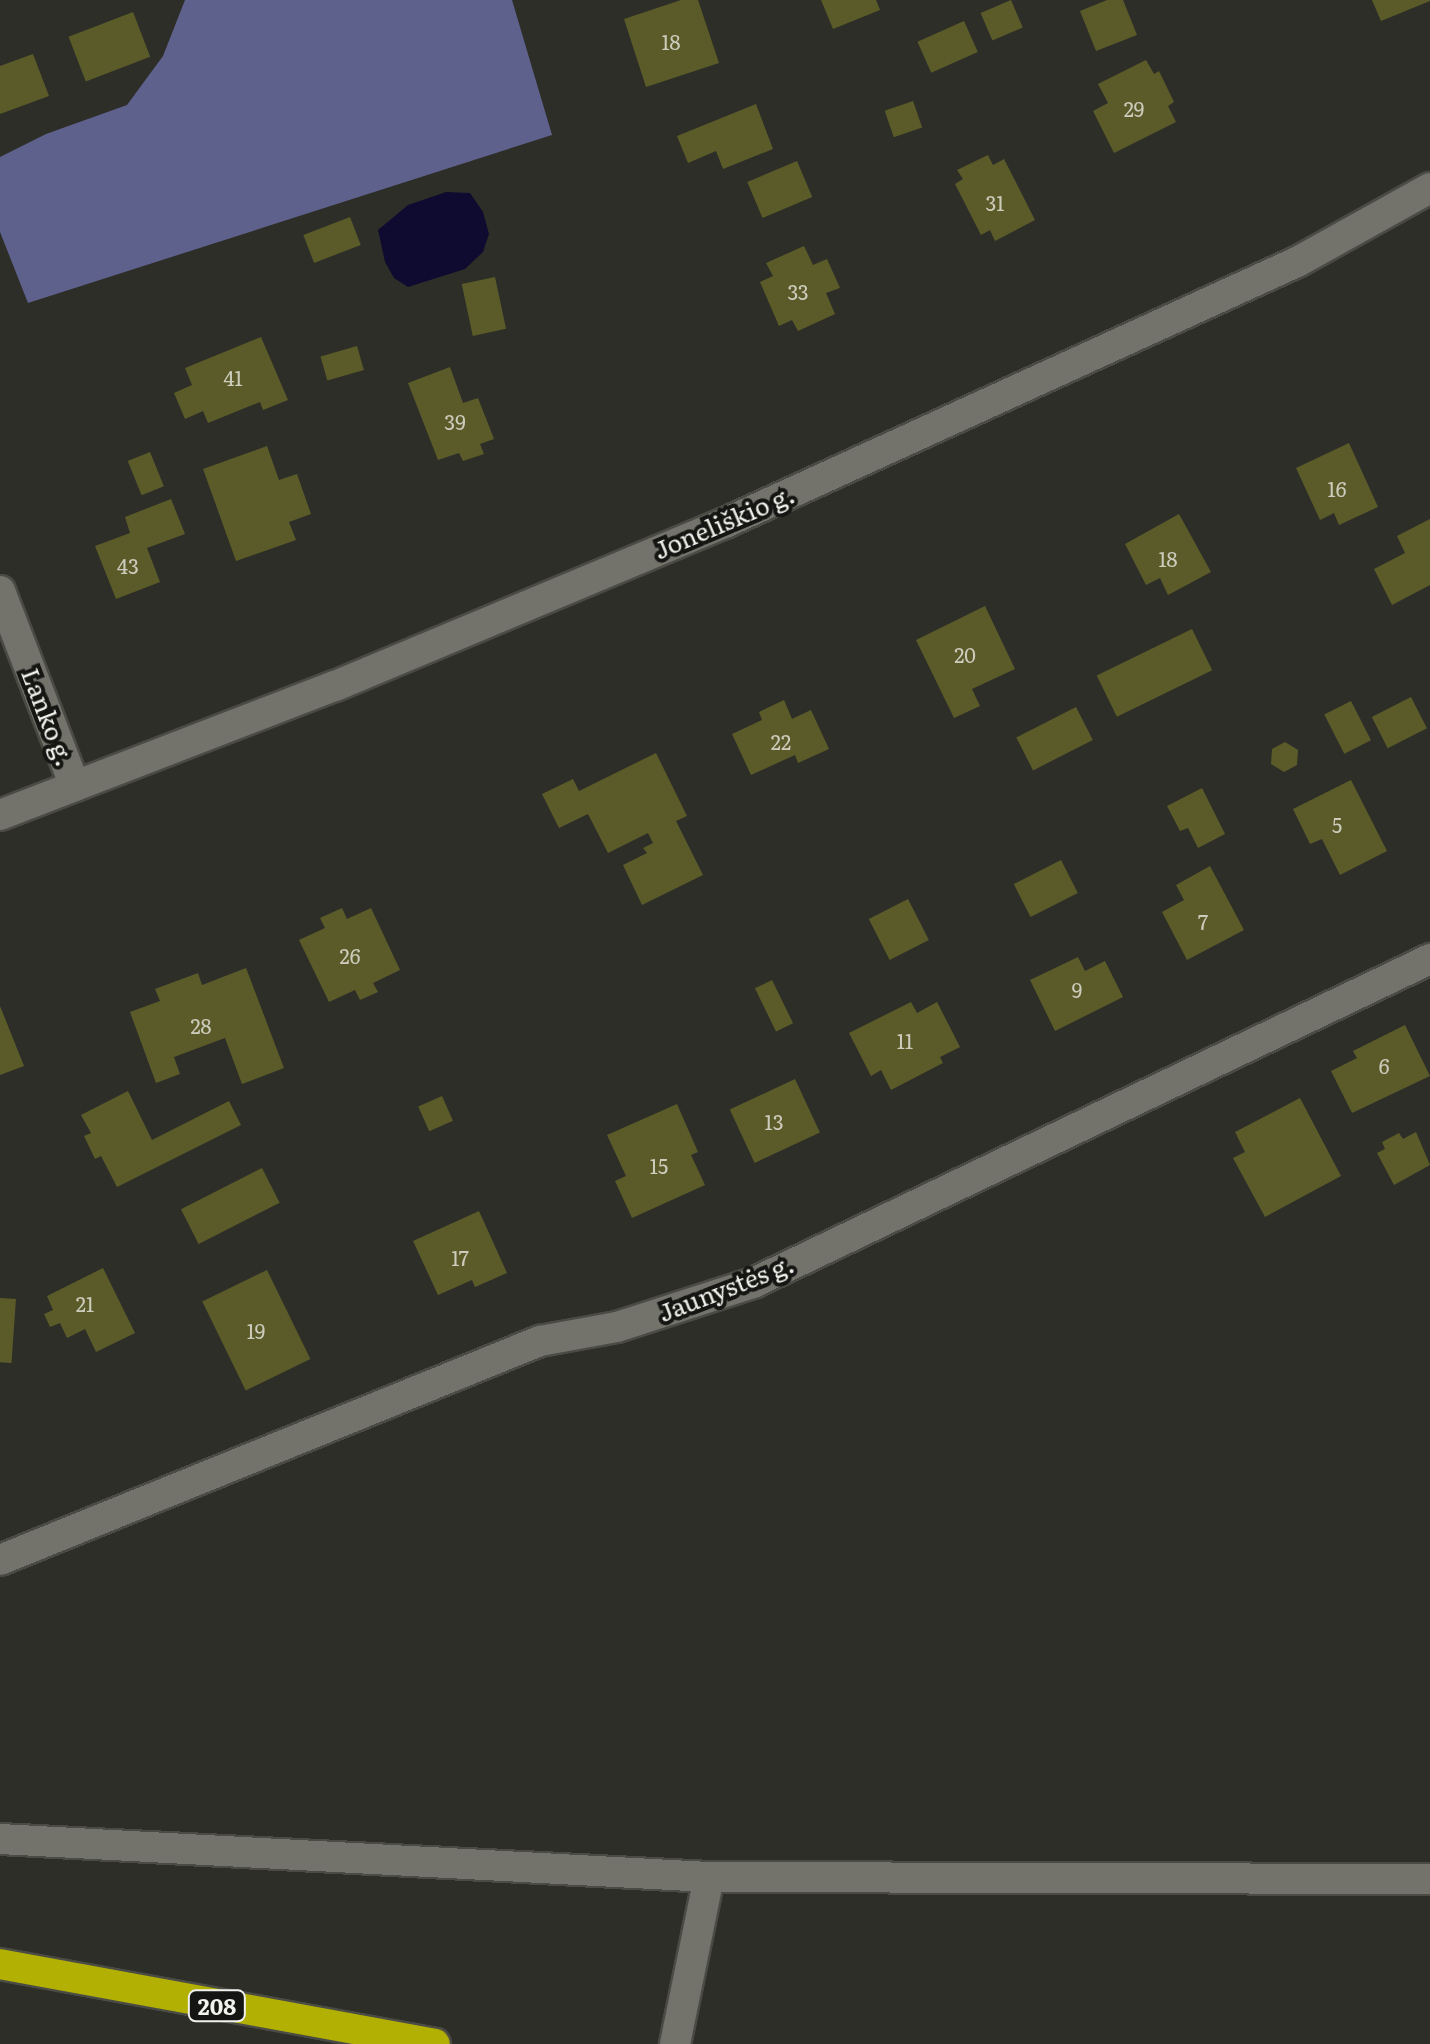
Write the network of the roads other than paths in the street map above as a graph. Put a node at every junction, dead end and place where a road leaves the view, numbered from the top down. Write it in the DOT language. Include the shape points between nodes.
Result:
graph roads {
  1 [pos="1430,188"];
  2 [pos="0,591"];
  3 [pos="75,786"];
  4 [pos="0,815"];
  5 [pos="1430,959"];
  6 [pos="0,1560"];
  7 [pos="0,1839"];
  8 [pos="709,1877"];
  9 [pos="1430,1879"];
  10 [pos="0,1964"];
  11 [pos="435,2044"];
  12 [pos="676,2044"];
  1 -- 3 [label="street, Joneliškio g." via="1297,262 725,523"];
  2 -- 3 [label="street, Lanko g."];
  3 -- 4 [label="street, Joneliškio g."];
  5 -- 6 [label="street, Jaunystės g." via="753,1283 617,1327 540,1341"];
  7 -- 8 [label="street"];
  8 -- 9 [label="street"];
  8 -- 12 [label="street"];
  10 -- 11 [label="highway, 208"];
}
